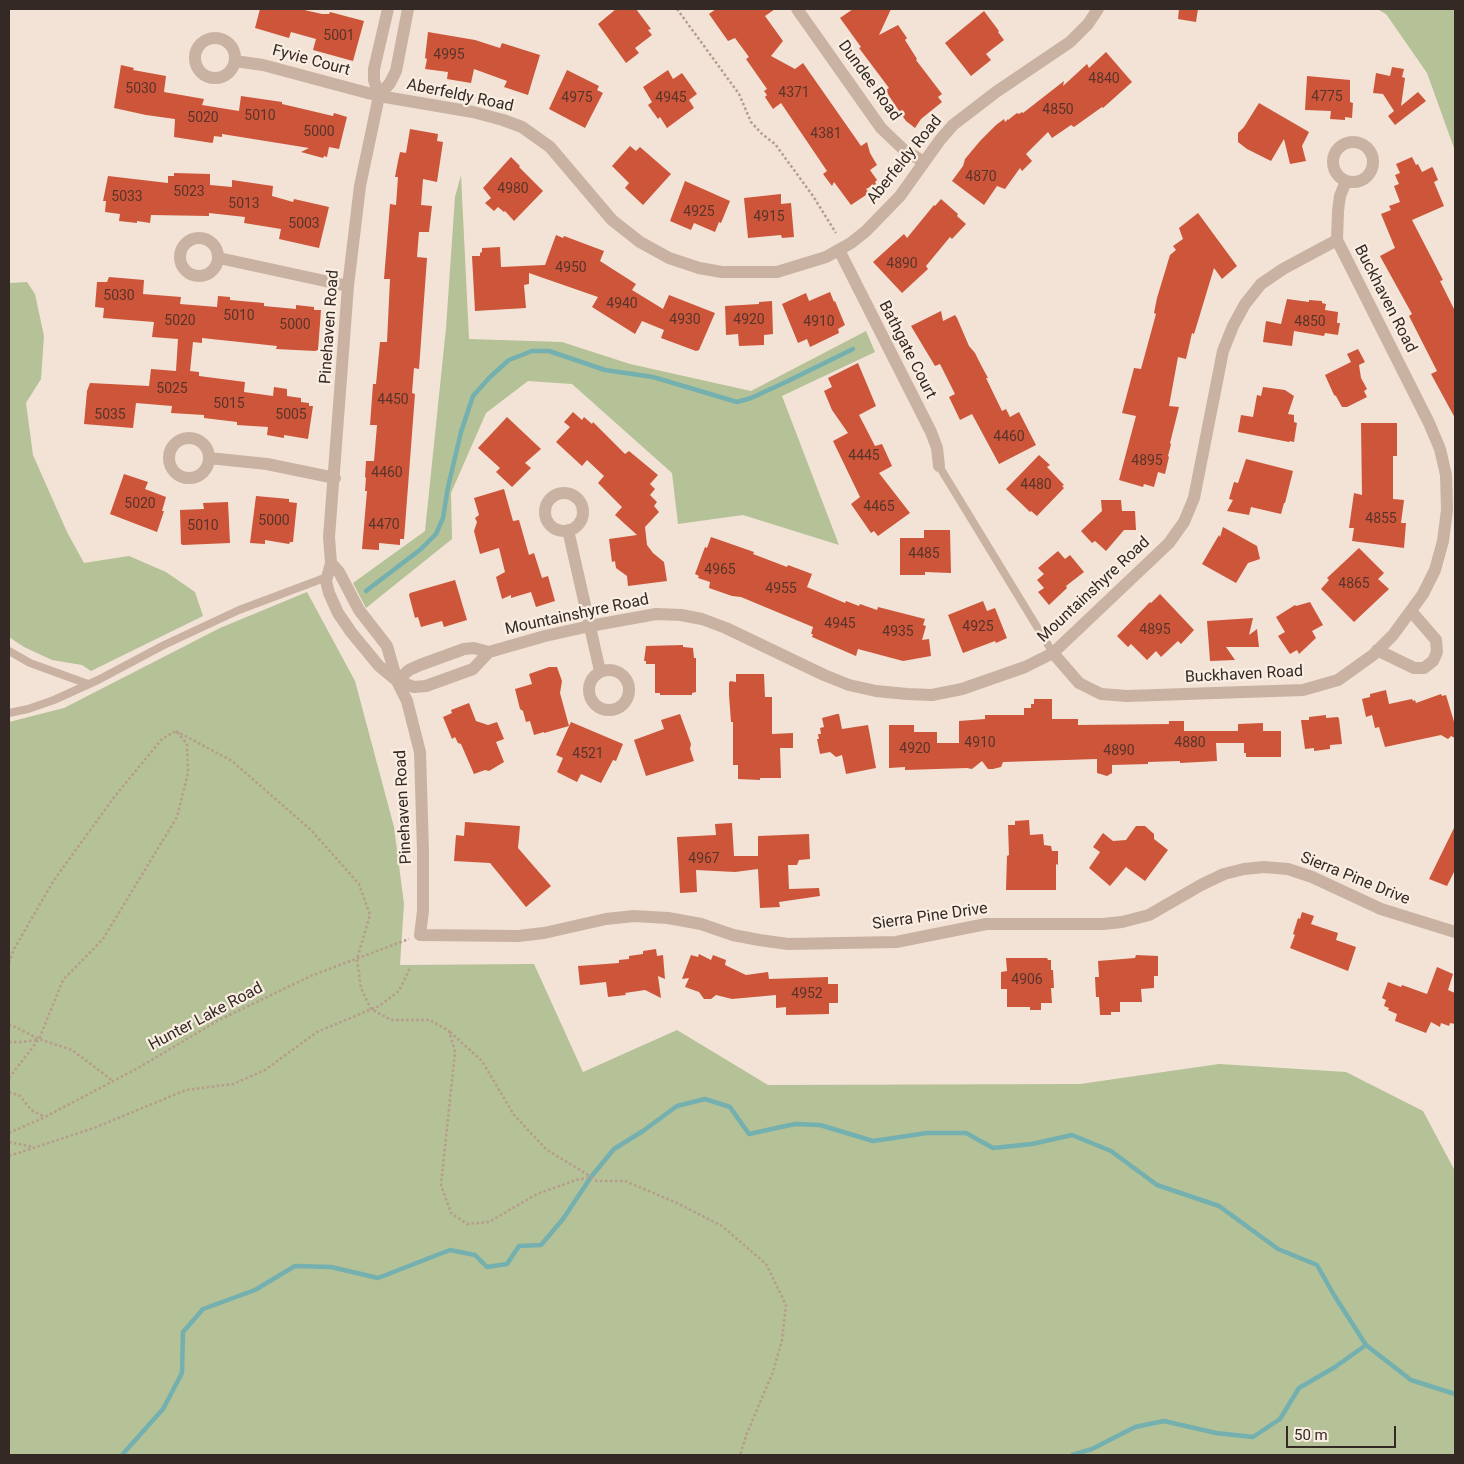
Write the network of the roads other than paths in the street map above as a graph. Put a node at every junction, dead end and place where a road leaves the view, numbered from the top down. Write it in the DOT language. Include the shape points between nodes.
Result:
graph roads {
  1 [pos="388,9"];
  2 [pos="408,9"];
  3 [pos="797,9"];
  4 [pos="1098,9"];
  5 [pos="235,61"];
  6 [pos="379,96"];
  7 [pos="924,162"];
  8 [pos="1346,181"];
  9 [pos="1337,240"];
  10 [pos="839,250"];
  11 [pos="219,258"];
  12 [pos="348,286"];
  13 [pos="209,458"];
  14 [pos="939,466"];
  15 [pos="335,478"];
  16 [pos="568,530"];
  17 [pos="331,563"];
  18 [pos="327,577"];
  19 [pos="1411,611"];
  20 [pos="590,626"];
  21 [pos="1377,650"];
  22 [pos="9,651"];
  23 [pos="489,652"];
  24 [pos="1053,653"];
  25 [pos="600,671"];
  26 [pos="397,681"];
  27 [pos="88,684"];
  28 [pos="9,713"];
  29 [pos="1455,932"];
  30 [pos="420,935"];
  1 -- 6 [label="street, Pinehaven Road" via="374,69"];
  2 -- 6 [label="street, Pinehaven Road" via="396,72"];
  3 -- 7 [label="street, Dundee Road" via="881,128 904,150"];
  4 -- 7 [label="street, Aberfeldy Road" via="1070,42 953,125"];
  5 -- 6 [label="street, Fyvie Court" via="263,65"];
  6 -- 10 [label="street, Aberfeldy Road" via="473,112 522,127 550,147 612,220 640,242 669,258 722,272 777,272"];
  6 -- 12 [label="street, Pinehaven Road" via="362,169"];
  7 -- 10 [label="street, Aberfeldy Road" via="881,217"];
  8 -- 9 [label="street" via="1340,196"];
  9 -- 19 [label="street, Buckhaven Road" via="1429,423 1446,474 1447,510 1443,541 1435,570"];
  9 -- 24 [label="street, Mountainshyre Road" via="1283,269 1262,284 1245,304 1223,352 1194,498 1184,522 1162,550"];
  10 -- 14 [label="street, Bathgate Court" via="931,432"];
  11 -- 12 [label="street"];
  12 -- 15 [label="street, Pinehaven Road"];
  13 -- 15 [label="street" via="268,464"];
  14 -- 24 [label="lane"];
  15 -- 17 [label="street, Pinehaven Road"];
  16 -- 20 [label="street"];
  17 -- 18 [label="street, Pinehaven Road"];
  17 -- 26 [label="street, Pinehaven Road" via="387,646"];
  18 -- 26 [label="street, Pinehaven Road" via="328,593 350,632 379,666"];
  18 -- 27 [label="lane" via="239,610"];
  19 -- 21 [label="street, Buckhaven Road"];
  19 -- 21 [label="street" via="1436,640 1437,652 1433,661 1424,668 1414,668"];
  20 -- 23 [label="street, Mountainshyre Road"];
  20 -- 24 [label="street, Mountainshyre Road" via="656,614 702,619 824,676 876,691 907,694 962,689 1025,667"];
  20 -- 25 [label="street"];
  21 -- 24 [label="street, Buckhaven Road" via="1338,680 1303,690 1127,696 1101,694 1079,683"];
  22 -- 27 [label="lane" via="30,663"];
  23 -- 26 [label="street, Mountainshyre Road" via="464,649 409,670"];
  23 -- 26 [label="street, Mountainshyre Road" via="473,669 426,686 414,687"];
  26 -- 30 [label="street, Pinehaven Road" via="407,701 420,752 423,852"];
  27 -- 28 [label="lane" via="45,703"];
  29 -- 30 [label="street, Sierra Pine Drive" via="1390,912 1312,877 1288,869 1264,867 1224,874 1149,914 1122,922 986,924 896,942 788,944 734,935 668,918 634,916 518,936"];
}
